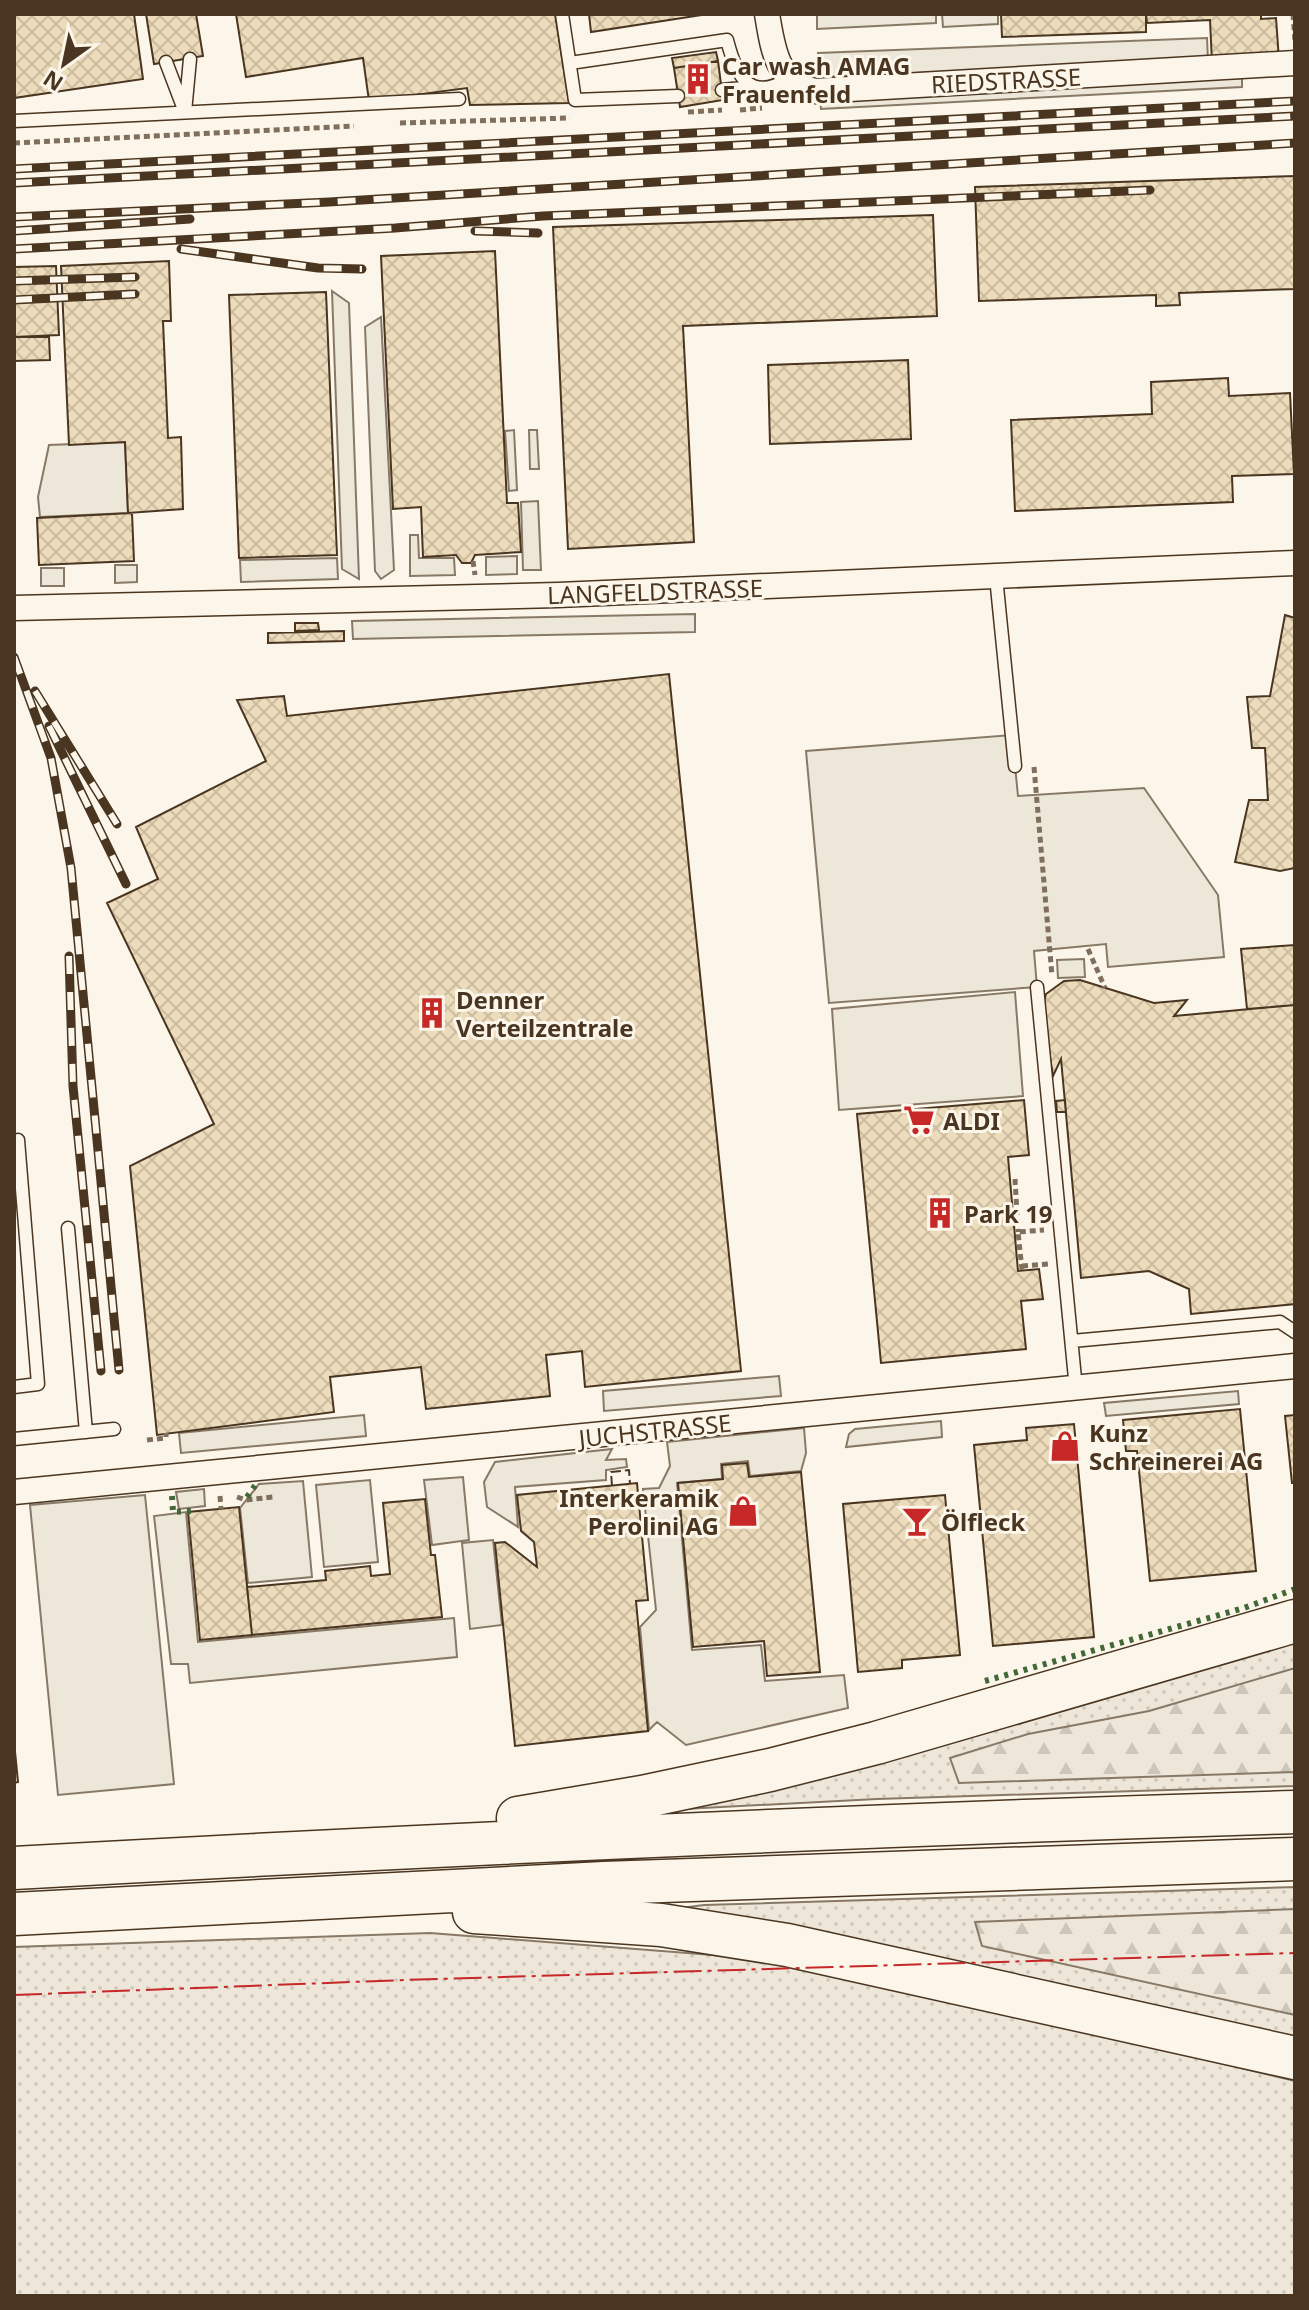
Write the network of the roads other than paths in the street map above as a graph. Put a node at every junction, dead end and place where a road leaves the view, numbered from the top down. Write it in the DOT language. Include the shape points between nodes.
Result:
graph roads {
  1 [pos="562,14"];
  2 [pos="767,14"];
  3 [pos="190,59"];
  4 [pos="166,62"];
  5 [pos="570,63"];
  6 [pos="1295,63"];
  7 [pos="795,84"];
  8 [pos="752,87"];
  9 [pos="722,90"];
  10 [pos="678,96"];
  11 [pos="459,99"];
  12 [pos="185,112"];
  13 [pos="14,121"];
  14 [pos="1295,563"];
  15 [pos="996,577"];
  16 [pos="14,608"];
  17 [pos="1015,766"];
  18 [pos="1037,987"];
  19 [pos="18,1140"];
  20 [pos="68,1228"];
  21 [pos="1295,1332"];
  22 [pos="1072,1341"];
  23 [pos="1295,1366"];
  24 [pos="14,1387"];
  25 [pos="1076,1389"];
  26 [pos="114,1429"];
  27 [pos="86,1432"];
  28 [pos="14,1439"];
  29 [pos="14,1492"];
  30 [pos="1295,1621"];
  31 [pos="1295,1812"];
  32 [pos="331,1850"];
  33 [pos="1295,1859"];
  34 [pos="14,1868"];
  35 [pos="278,1899"];
  36 [pos="14,1914"];
  37 [pos="1295,2058"];
  1 -- 5 [label="lane"];
  2 -- 7 [label="street" via="775,52"];
  3 -- 12 [label="lane"];
  4 -- 12 [label="lane"];
  5 -- 8 [label="lane" via="727,40 734,70"];
  5 -- 10 [label="lane" via="575,100"];
  6 -- 7 [label="street, RIEDSTRASSE" via="831,90"];
  7 -- 8 [label="lane"];
  8 -- 9 [label="lane"];
  11 -- 12 [label="lane"];
  12 -- 13 [label="lane"];
  14 -- 15 [label="street, LANGFELDSTRASSE"];
  15 -- 16 [label="street, LANGFELDSTRASSE" via="495,597"];
  15 -- 17 [label="lane"];
  18 -- 22 [label="lane"];
  19 -- 24 [label="lane" via="38,1384"];
  20 -- 27 [label="lane"];
  21 -- 22 [label="lane" via="1280,1322"];
  22 -- 25 [label="lane"];
  23 -- 25 [label="street, JUCHSTRASSE"];
  25 -- 29 [label="street, JUCHSTRASSE"];
  26 -- 27 [label="lane"];
  27 -- 28 [label="lane"];
  30 -- 32 [label="highway" via="770,1770"];
  31 -- 32 [label="highway"];
  32 -- 34 [label="highway"];
  33 -- 35 [label="highway"];
  35 -- 36 [label="highway"];
  35 -- 37 [label="highway" via="728,1934"];
}
